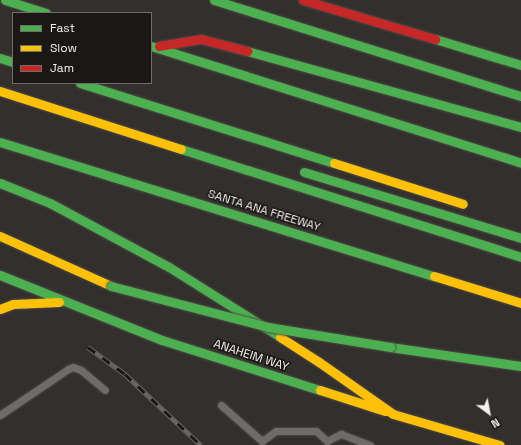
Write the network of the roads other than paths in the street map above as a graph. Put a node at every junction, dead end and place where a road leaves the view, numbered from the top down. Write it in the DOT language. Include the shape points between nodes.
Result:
graph roads {
  1 [pos="5,0"];
  2 [pos="214,0"];
  3 [pos="303,0"];
  4 [pos="43,12"];
  5 [pos="152,46"];
  6 [pos="0,58"];
  7 [pos="12,62"];
  8 [pos="521,65"];
  9 [pos="83,84"];
  10 [pos="0,91"];
  11 [pos="521,96"];
  12 [pos="521,127"];
  13 [pos="0,142"];
  14 [pos="521,163"];
  15 [pos="292,168"];
  16 [pos="0,183"];
  17 [pos="472,207"];
  18 [pos="0,236"];
  19 [pos="521,238"];
  20 [pos="521,257"];
  21 [pos="0,275"];
  22 [pos="66,302"];
  23 [pos="521,303"];
  24 [pos="0,309"];
  25 [pos="521,366"];
  26 [pos="105,390"];
  27 [pos="221,405"];
  28 [pos="393,414"];
  29 [pos="0,415"];
  30 [pos="370,445"];
  31 [pos="500,445"];
  1 -- 4 [label="main road"];
  2 -- 11 [label="main road"];
  3 -- 8 [label="main road"];
  5 -- 12 [label="main road" via="201,39 409,94"];
  5 -- 14 [label="main road"];
  6 -- 7 [label="main road"];
  9 -- 17 [label="main road"];
  10 -- 20 [label="main road"];
  13 -- 23 [label="main road, SANTA ANA FREEWAY"];
  15 -- 19 [label="main road"];
  16 -- 28 [label="main road" via="50,203 169,267 319,362"];
  18 -- 25 [label="main road, bridge" via="111,286 217,316 268,327"];
  21 -- 22 [label="main road, ANAHEIM WAY"];
  22 -- 24 [label="main road" via="13,304"];
  22 -- 28 [label="main road, ANAHEIM WAY" via="162,340"];
  26 -- 29 [label="lane" via="81,370 73,367"];
  27 -- 30 [label="lane" via="262,441 276,431 316,431 327,441 341,434"];
  28 -- 31 [label="main road, ANAHEIM WAY"];
}
